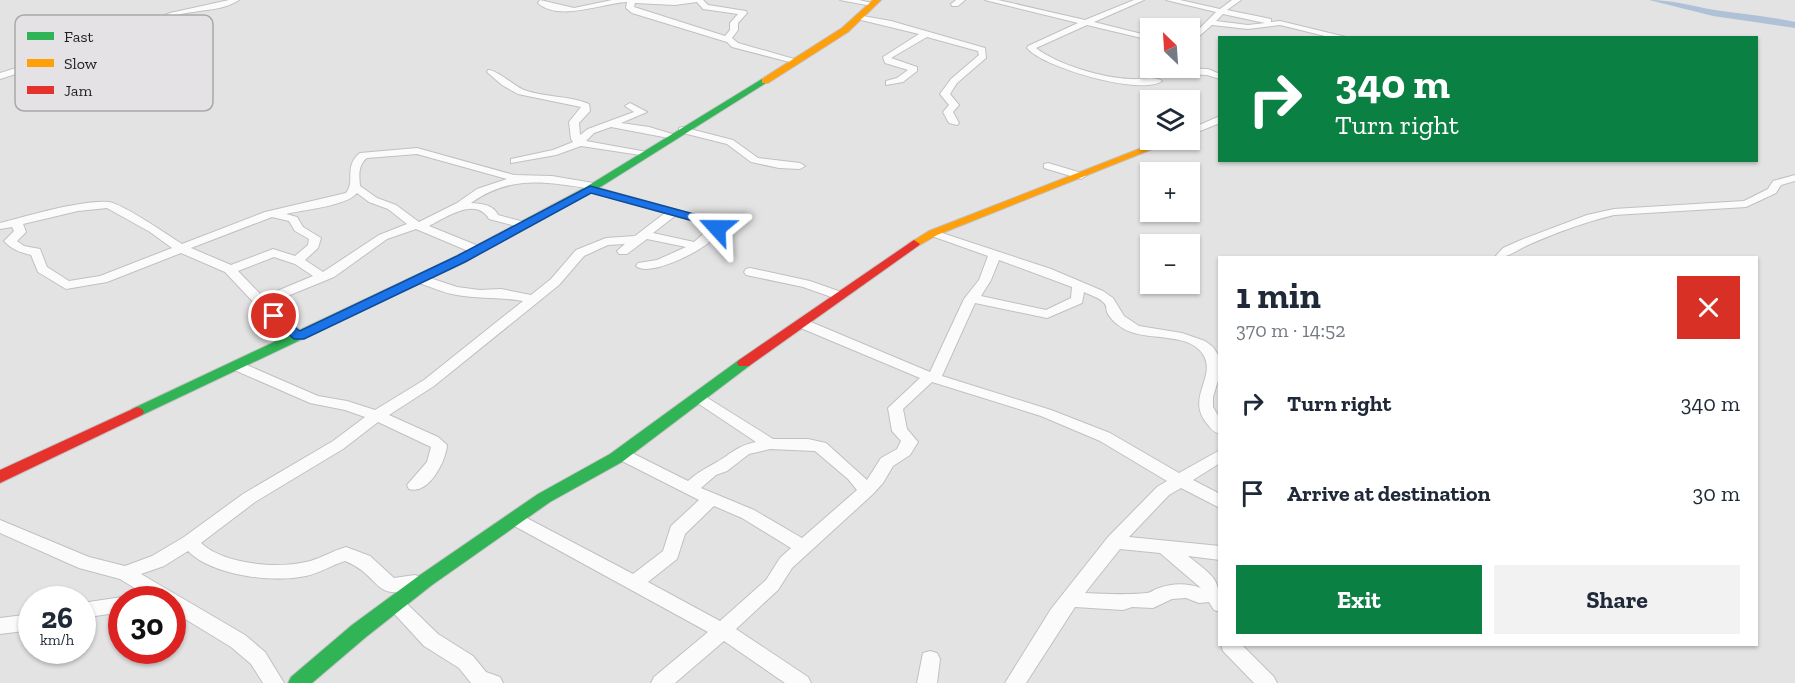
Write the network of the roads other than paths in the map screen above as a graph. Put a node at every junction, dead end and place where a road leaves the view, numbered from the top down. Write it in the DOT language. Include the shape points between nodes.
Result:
graph roads {
  1 [pos="235,0"];
  2 [pos="544,0"];
  3 [pos="627,0"];
  4 [pos="699,0"];
  5 [pos="844,0"];
  6 [pos="989,0"];
  7 [pos="1019,0"];
  8 [pos="1140,0"];
  9 [pos="1170,0"];
  10 [pos="1237,0"];
  11 [pos="875,2"];
  12 [pos="1004,3"];
  13 [pos="1221,12"];
  14 [pos="181,15"];
  15 [pos="860,17"];
  16 [pos="1090,22"];
  17 [pos="1275,22"];
  18 [pos="1211,23"];
  19 [pos="1200,33"];
  20 [pos="924,35"];
  21 [pos="1140,35"];
  22 [pos="1340,36"];
  23 [pos="729,40"];
  24 [pos="797,61"];
  25 [pos="15,71"];
  26 [pos="1200,71"];
  27 [pos="491,72"];
  28 [pos="1218,75"];
  29 [pos="0,76"];
  30 [pos="1166,78"];
  31 [pos="1158,81"];
  32 [pos="889,83"];
  33 [pos="1155,90"];
  34 [pos="630,106"];
  35 [pos="1218,121"];
  36 [pos="954,123"];
  37 [pos="609,125"];
  38 [pos="1200,128"];
  39 [pos="678,133"];
  40 [pos="580,142"];
  41 [pos="1145,150"];
  42 [pos="643,154"];
  43 [pos="514,161"];
  44 [pos="800,166"];
  45 [pos="1048,166"];
  46 [pos="1081,176"];
  47 [pos="1795,178"];
  48 [pos="522,179"];
  49 [pos="355,187"];
  50 [pos="592,187"];
  51 [pos="458,206"];
  52 [pos="672,213"];
  53 [pos="269,214"];
  54 [pos="16,222"];
  55 [pos="418,225"];
  56 [pos="524,225"];
  57 [pos="0,226"];
  58 [pos="933,233"];
  59 [pos="644,237"];
  60 [pos="695,246"];
  61 [pos="181,249"];
  62 [pos="477,250"];
  63 [pos="623,251"];
  64 [pos="995,254"];
  65 [pos="1502,256"];
  66 [pos="299,261"];
  67 [pos="642,266"];
  68 [pos="230,270"];
  69 [pos="750,272"];
  70 [pos="322,278"];
  71 [pos="420,279"];
  72 [pos="1078,285"];
  73 [pos="840,296"];
  74 [pos="533,299"];
  75 [pos="972,299"];
  76 [pos="264,306"];
  77 [pos="801,323"];
  78 [pos="299,337"];
  79 [pos="237,366"];
  80 [pos="932,377"];
  81 [pos="698,397"];
  82 [pos="377,416"];
  83 [pos="1218,427"];
  84 [pos="770,444"];
  85 [pos="621,454"];
  86 [pos="1218,455"];
  87 [pos="0,477"];
  88 [pos="1180,480"];
  89 [pos="415,485"];
  90 [pos="688,489"];
  91 [pos="866,491"];
  92 [pos="712,498"];
  93 [pos="1218,501"];
  94 [pos="515,519"];
  95 [pos="0,526"];
  96 [pos="190,542"];
  97 [pos="1114,542"];
  98 [pos="1163,546"];
  99 [pos="804,548"];
  100 [pos="1218,553"];
  101 [pos="125,573"];
  102 [pos="426,580"];
  103 [pos="635,583"];
  104 [pos="146,586"];
  105 [pos="1071,599"];
  106 [pos="1217,599"];
  107 [pos="394,603"];
  108 [pos="186,611"];
  109 [pos="18,624"];
  110 [pos="0,626"];
  111 [pos="712,627"];
  112 [pos="1231,646"];
  113 [pos="930,659"];
  114 [pos="274,683"];
  115 [pos="298,683"];
  116 [pos="493,683"];
  117 [pos="661,683"];
  118 [pos="801,683"];
  119 [pos="927,683"];
  120 [pos="1015,683"];
  121 [pos="1267,683"];
  1 -- 14 [label="street"];
  2 -- 3 [label="street" via="544,5 574,10"];
  3 -- 4 [label="street"];
  3 -- 23 [label="street" via="634,11"];
  4 -- 23 [label="street" via="706,7 743,13 734,23"];
  5 -- 11 [label="street"];
  6 -- 12 [label="street"];
  7 -- 12 [label="street"];
  8 -- 16 [label="street"];
  9 -- 13 [label="street"];
  10 -- 13 [label="street"];
  11 -- 15 [label="street"];
  12 -- 16 [label="street"];
  13 -- 17 [label="street"];
  13 -- 18 [label="street"];
  15 -- 20 [label="street"];
  15 -- 24 [label="street"];
  16 -- 21 [label="street"];
  16 -- 31 [label="street" via="1032,48 1051,61 1096,76 1130,82"];
  17 -- 18 [label="street" via="1248,27"];
  17 -- 22 [label="street"];
  18 -- 19 [label="street"];
  20 -- 32 [label="street" via="886,57 914,69"];
  20 -- 36 [label="street" via="982,50 980,59 945,94 954,105 948,115"];
  23 -- 24 [label="street" via="742,48"];
  24 -- 39 [label="street"];
  25 -- 29 [label="street"];
  26 -- 28 [label="street"];
  27 -- 40 [label="street" via="507,87 586,106 574,122"];
  30 -- 31 [label="street"];
  31 -- 33 [label="street"];
  34 -- 37 [label="street" via="642,112"];
  35 -- 38 [label="street"];
  37 -- 39 [label="street"];
  37 -- 40 [label="street" via="586,134"];
  39 -- 42 [label="street"];
  39 -- 44 [label="street" via="730,142 755,160"];
  40 -- 42 [label="street"];
  40 -- 43 [label="street"];
  41 -- 46 [label="street"];
  42 -- 50 [label="street"];
  45 -- 46 [label="street"];
  46 -- 58 [label="street"];
  47 -- 65 [label="street" via="1777,183 1772,191 1746,204 1614,212 1591,217 1525,242"];
  48 -- 49 [label="street" via="417,152 399,152 360,158 352,175"];
  48 -- 50 [label="street" via="564,180"];
  48 -- 51 [label="street" via="481,191"];
  49 -- 53 [label="street" via="350,195 336,200"];
  49 -- 55 [label="street"];
  50 -- 52 [label="street"];
  50 -- 56 [label="street"];
  51 -- 55 [label="street"];
  51 -- 56 [label="street" via="486,208 493,217"];
  52 -- 59 [label="street"];
  52 -- 60 [label="street" via="716,225"];
  53 -- 61 [label="street"];
  53 -- 66 [label="street" via="293,219 299,230 316,240"];
  54 -- 57 [label="street"];
  54 -- 61 [label="street" via="78,207 109,205"];
  54 -- 61 [label="street" via="20,232 10,241 20,249 36,252 42,269 66,285 103,279"];
  55 -- 62 [label="street"];
  55 -- 70 [label="street" via="378,240"];
  56 -- 62 [label="street"];
  58 -- 64 [label="street"];
  58 -- 73 [label="street"];
  59 -- 60 [label="street"];
  59 -- 63 [label="street"];
  59 -- 74 [label="street" via="590,247"];
  60 -- 67 [label="street" via="671,260"];
  61 -- 68 [label="street"];
  62 -- 71 [label="street"];
  64 -- 72 [label="street"];
  64 -- 75 [label="street"];
  66 -- 68 [label="street" via="273,253"];
  66 -- 70 [label="street"];
  68 -- 76 [label="street"];
  69 -- 73 [label="street"];
  70 -- 76 [label="street" via="281,294"];
  71 -- 74 [label="street" via="455,291"];
  71 -- 78 [label="street"];
  72 -- 75 [label="street" via="1077,300 1047,314"];
  72 -- 83 [label="street" via="1110,302 1118,317 1134,328 1171,334 1208,350 1213,374 1206,390 1206,412"];
  73 -- 77 [label="street"];
  74 -- 82 [label="street" via="429,383"];
  75 -- 80 [label="street" via="965,306"];
  76 -- 78 [label="street"];
  77 -- 80 [label="street"];
  77 -- 81 [label="street"];
  78 -- 79 [label="street"];
  79 -- 82 [label="street" via="324,404 347,406"];
  79 -- 87 [label="street"];
  80 -- 88 [label="street" via="1046,413 1105,437"];
  80 -- 91 [label="street" via="895,408 900,431 909,442 905,451 887,462"];
  81 -- 84 [label="street"];
  81 -- 85 [label="street"];
  82 -- 89 [label="street" via="438,446 432,469"];
  82 -- 96 [label="street" via="338,446 249,498"];
  84 -- 90 [label="street" via="744,450"];
  84 -- 91 [label="street" via="816,445 857,476"];
  85 -- 90 [label="street"];
  85 -- 94 [label="street"];
  86 -- 88 [label="street"];
  88 -- 93 [label="street"];
  88 -- 97 [label="street" via="1163,491"];
  90 -- 92 [label="street"];
  91 -- 99 [label="street"];
  92 -- 99 [label="street" via="748,514"];
  92 -- 103 [label="street" via="677,531 671,554"];
  94 -- 102 [label="street"];
  94 -- 103 [label="street"];
  95 -- 101 [label="street" via="85,563"];
  96 -- 101 [label="street" via="158,561"];
  96 -- 102 [label="street" via="221,562 264,572 303,569 346,554 364,561 390,586"];
  97 -- 98 [label="street"];
  97 -- 105 [label="street"];
  98 -- 100 [label="street"];
  98 -- 106 [label="street" via="1204,580"];
  99 -- 111 [label="street" via="786,563 772,585"];
  101 -- 104 [label="street"];
  102 -- 107 [label="street"];
  103 -- 111 [label="street"];
  105 -- 106 [label="street" via="1153,601 1162,594 1188,591"];
  105 -- 120 [label="street"];
  107 -- 115 [label="street"];
  107 -- 116 [label="street" via="431,640 466,663 480,679"];
  108 -- 114 [label="street" via="238,641 258,658"];
  109 -- 110 [label="street"];
  111 -- 117 [label="street" via="706,646"];
  111 -- 118 [label="street" via="756,651"];
  112 -- 121 [label="street"];
  113 -- 119 [label="street"];
}
